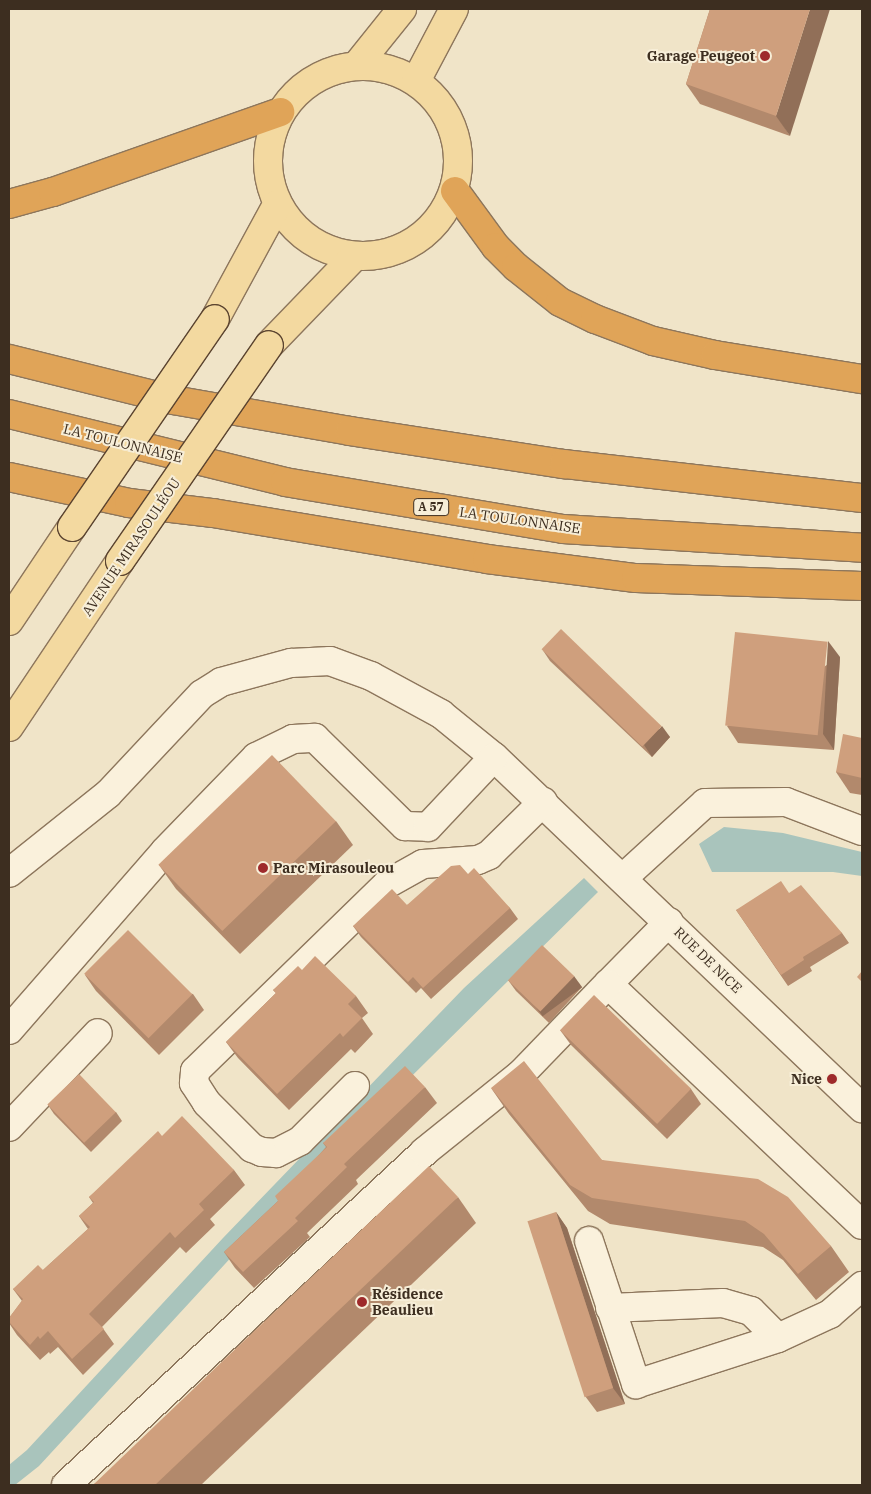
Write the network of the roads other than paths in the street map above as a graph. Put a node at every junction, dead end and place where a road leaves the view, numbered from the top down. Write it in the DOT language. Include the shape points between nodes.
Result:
graph roads {
  1 [pos="402,9"];
  2 [pos="454,9"];
  3 [pos="357,65"];
  4 [pos="416,81"];
  5 [pos="280,112"];
  6 [pos="455,191"];
  7 [pos="9,204"];
  8 [pos="277,205"];
  9 [pos="354,257"];
  10 [pos="9,359"];
  11 [pos="862,379"];
  12 [pos="9,414"];
  13 [pos="9,477"];
  14 [pos="862,498"];
  15 [pos="862,548"];
  16 [pos="862,586"];
  17 [pos="9,621"];
  18 [pos="9,727"];
  19 [pos="494,757"];
  20 [pos="548,807"];
  21 [pos="862,831"];
  22 [pos="9,873"];
  23 [pos="623,878"];
  24 [pos="669,922"];
  25 [pos="608,984"];
  26 [pos="9,1030"];
  27 [pos="98,1033"];
  28 [pos="355,1086"];
  29 [pos="862,1108"];
  30 [pos="9,1127"];
  31 [pos="862,1225"];
  32 [pos="588,1241"];
  33 [pos="862,1286"];
  34 [pos="610,1308"];
  35 [pos="778,1338"];
  36 [pos="66,1485"];
  1 -- 3 [label="main road"];
  2 -- 4 [label="main road"];
  3 -- 4 [label="main road" via="388,68"];
  3 -- 5 [label="main road" via="326,72 300,88"];
  4 -- 6 [label="main road" via="439,102 454,130 459,160"];
  5 -- 7 [label="highway" via="53,192"];
  5 -- 8 [label="main road" via="268,142 267,174"];
  6 -- 9 [label="main road" via="440,219 416,242 387,255"];
  6 -- 11 [label="highway" via="496,247 516,267 560,302 595,319 653,341 715,355"];
  8 -- 9 [label="main road" via="296,231 324,249"];
  8 -- 17 [label="main road, bridge" via="215,319"];
  9 -- 18 [label="main road, AVENUE MIRASOULÉOU, bridge" via="269,345"];
  10 -- 14 [label="highway" via="173,400 350,430 564,464"];
  12 -- 15 [label="highway, LA TOULONNAISE / A 57" via="285,482 554,527"];
  13 -- 16 [label="highway" via="129,503 213,513 487,559 636,578"];
  19 -- 20 [label="street, RUE DE NICE"];
  19 -- 22 [label="street, RUE DE NICE" via="441,714 372,676 330,661 290,663 221,682 202,694 108,794"];
  19 -- 26 [label="street" via="428,826 405,826 315,738 293,739 256,757 165,851"];
  20 -- 23 [label="street, RUE DE NICE"];
  20 -- 28 [label="street" via="489,855 478,860 423,864 387,884 195,1071 194,1083 207,1103 252,1148 276,1153 300,1141"];
  21 -- 23 [label="street" via="786,802 705,803"];
  23 -- 24 [label="street, RUE DE NICE"];
  24 -- 25 [label="street"];
  24 -- 29 [label="street, RUE DE NICE"];
  25 -- 31 [label="street"];
  25 -- 36 [label="street" via="521,1074 424,1152"];
  27 -- 30 [label="street"];
  32 -- 34 [label="street"];
  33 -- 35 [label="street" via="830,1314"];
  34 -- 35 [label="street" via="723,1303 751,1311"];
  34 -- 35 [label="street" via="636,1384"];
}
